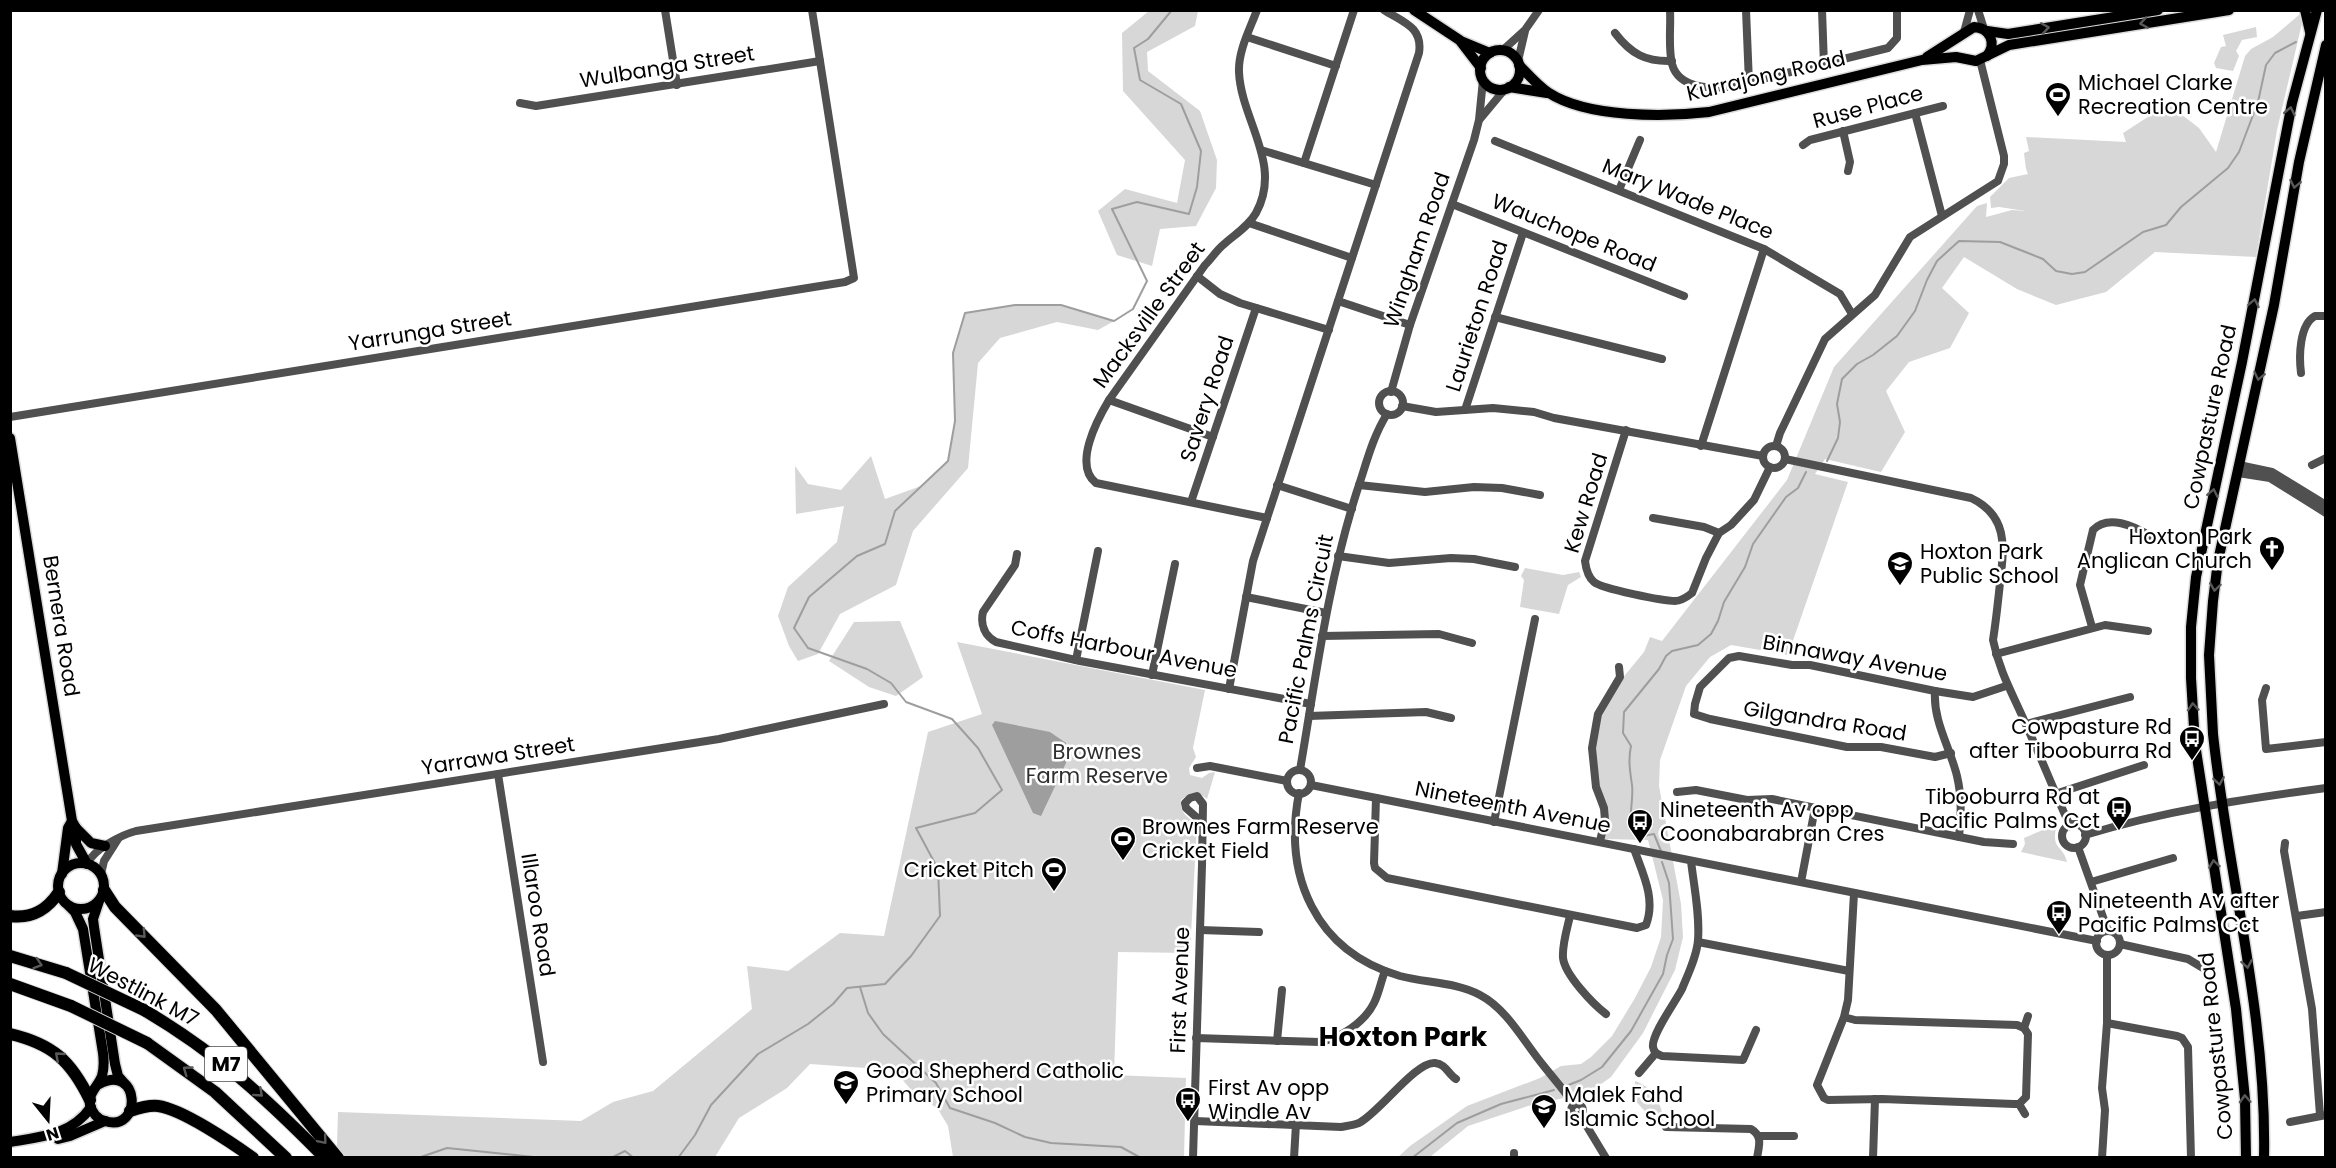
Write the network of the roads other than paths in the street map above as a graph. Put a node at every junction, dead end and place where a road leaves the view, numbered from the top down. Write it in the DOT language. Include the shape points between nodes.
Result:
graph roads {
  1 [pos="665,10"];
  2 [pos="812,10"];
  3 [pos="1257,10"];
  4 [pos="1354,10"];
  5 [pos="1384,10"];
  6 [pos="1414,10"];
  7 [pos="1539,10"];
  8 [pos="1670,10"];
  9 [pos="1746,10"];
  10 [pos="1822,10"];
  11 [pos="1897,10"];
  12 [pos="1970,10"];
  13 [pos="1978,10"];
  14 [pos="2158,10"];
  15 [pos="2229,10"];
  16 [pos="2305,10"];
  17 [pos="2317,10"];
  18 [pos="1525,30"];
  19 [pos="1985,30"];
  20 [pos="1615,33"];
  21 [pos="1962,35"];
  22 [pos="2311,35"];
  23 [pos="1247,37"];
  24 [pos="1461,41"];
  25 [pos="2325,45"];
  26 [pos="1503,50"];
  27 [pos="1490,53"];
  28 [pos="1965,58"];
  29 [pos="1984,58"];
  30 [pos="1922,60"];
  31 [pos="820,61"];
  32 [pos="1672,61"];
  33 [pos="1518,63"];
  34 [pos="1824,65"];
  35 [pos="1336,66"];
  36 [pos="1480,68"];
  37 [pos="1483,80"];
  38 [pos="1749,83"];
  39 [pos="677,85"];
  40 [pos="1507,88"];
  41 [pos="1548,93"];
  42 [pos="520,103"];
  43 [pos="1943,106"];
  44 [pos="1915,113"];
  45 [pos="1479,120"];
  46 [pos="1843,131"];
  47 [pos="1640,140"];
  48 [pos="1495,141"];
  49 [pos="1803,145"];
  50 [pos="1261,150"];
  51 [pos="1304,163"];
  52 [pos="1848,171"];
  53 [pos="1376,185"];
  54 [pos="1619,190"];
  55 [pos="1452,204"];
  56 [pos="1942,216"];
  57 [pos="1249,223"];
  58 [pos="1523,233"];
  59 [pos="1764,249"];
  60 [pos="1352,258"];
  61 [pos="1197,276"];
  62 [pos="1684,296"];
  63 [pos="1338,301"];
  64 [pos="1256,308"];
  65 [pos="1852,314"];
  66 [pos="2325,316"];
  67 [pos="1495,317"];
  68 [pos="1410,325"];
  69 [pos="1329,330"];
  70 [pos="1662,359"];
  71 [pos="2301,373"];
  72 [pos="1391,392"];
  73 [pos="1109,400"];
  74 [pos="1402,406"];
  75 [pos="1465,410"];
  76 [pos="1387,414"];
  77 [pos="10,417"];
  78 [pos="1626,430"];
  79 [pos="1213,437"];
  80 [pos="10,438"];
  81 [pos="1701,446"];
  82 [pos="1776,446"];
  83 [pos="1762,456"];
  84 [pos="2325,458"];
  85 [pos="1789,460"];
  86 [pos="2312,465"];
  87 [pos="1770,467"];
  88 [pos="2239,469"];
  89 [pos="1277,485"];
  90 [pos="1359,485"];
  91 [pos="1540,495"];
  92 [pos="1191,502"];
  93 [pos="2325,505"];
  94 [pos="1352,509"];
  95 [pos="2325,513"];
  96 [pos="1266,518"];
  97 [pos="1653,518"];
  98 [pos="1719,533"];
  99 [pos="2150,536"];
  100 [pos="1098,551"];
  101 [pos="1017,554"];
  102 [pos="1338,556"];
  103 [pos="1175,564"];
  104 [pos="1515,567"];
  105 [pos="1246,597"];
  106 [pos="1326,613"];
  107 [pos="1535,619"];
  108 [pos="2092,627"];
  109 [pos="2148,631"];
  110 [pos="1322,636"];
  111 [pos="1472,643"];
  112 [pos="1996,654"];
  113 [pos="1076,660"];
  114 [pos="1619,667"];
  115 [pos="1152,675"];
  116 [pos="2007,686"];
  117 [pos="2266,688"];
  118 [pos="1228,689"];
  119 [pos="1935,691"];
  120 [pos="2130,697"];
  121 [pos="884,704"];
  122 [pos="1311,704"];
  123 [pos="1694,714"];
  124 [pos="1309,716"];
  125 [pos="1451,718"];
  126 [pos="2026,724"];
  127 [pos="2325,741"];
  128 [pos="1951,753"];
  129 [pos="2144,765"];
  130 [pos="1197,768"];
  131 [pos="1300,770"];
  132 [pos="498,774"];
  133 [pos="1287,781"];
  134 [pos="1311,784"];
  135 [pos="2325,788"];
  136 [pos="1677,792"];
  137 [pos="1299,793"];
  138 [pos="2055,794"];
  139 [pos="1376,798"];
  140 [pos="2223,803"];
  141 [pos="2205,807"];
  142 [pos="1815,808"];
  143 [pos="1494,822"];
  144 [pos="1203,823"];
  145 [pos="74,824"];
  146 [pos="2070,826"];
  147 [pos="2085,835"];
  148 [pos="1959,837"];
  149 [pos="118,839"];
  150 [pos="1600,841"];
  151 [pos="2285,843"];
  152 [pos="2013,844"];
  153 [pos="105,846"];
  154 [pos="2078,847"];
  155 [pos="1634,849"];
  156 [pos="2173,858"];
  157 [pos="1691,861"];
  158 [pos="87,864"];
  159 [pos="62,874"];
  160 [pos="101,874"];
  161 [pos="1801,882"];
  162 [pos="2091,882"];
  163 [pos="59,892"];
  164 [pos="1854,893"];
  165 [pos="101,896"];
  166 [pos="69,906"];
  167 [pos="2325,912"];
  168 [pos="10,916"];
  169 [pos="1570,916"];
  170 [pos="2297,916"];
  171 [pos="1200,930"];
  172 [pos="1259,932"];
  173 [pos="2108,932"];
  174 [pos="2097,941"];
  175 [pos="1698,942"];
  176 [pos="2120,944"];
  177 [pos="2107,955"];
  178 [pos="10,956"];
  179 [pos="2204,968"];
  180 [pos="1385,971"];
  181 [pos="1849,971"];
  182 [pos="10,984"];
  183 [pos="1282,990"];
  184 [pos="1606,1014"];
  185 [pos="2028,1016"];
  186 [pos="1844,1017"];
  187 [pos="2107,1023"];
  188 [pos="2024,1028"];
  189 [pos="1756,1030"];
  190 [pos="10,1034"];
  191 [pos="1196,1038"];
  192 [pos="1277,1041"];
  193 [pos="1656,1053"];
  194 [pos="543,1062"];
  195 [pos="1639,1073"];
  196 [pos="1456,1080"];
  197 [pos="99,1083"];
  198 [pos="125,1084"];
  199 [pos="1875,1099"];
  200 [pos="90,1104"];
  201 [pos="2019,1104"];
  202 [pos="130,1111"];
  203 [pos="2025,1114"];
  204 [pos="2323,1115"];
  205 [pos="1195,1120"];
  206 [pos="105,1122"];
  207 [pos="2290,1122"];
  208 [pos="1296,1125"];
  209 [pos="1666,1127"];
  210 [pos="46,1136"];
  211 [pos="1759,1136"];
  212 [pos="1794,1136"];
  213 [pos="10,1142"];
  214 [pos="282,1154"];
  215 [pos="253,1158"];
  216 [pos="324,1158"];
  217 [pos="338,1158"];
  218 [pos="1193,1158"];
  219 [pos="1294,1158"];
  220 [pos="1606,1158"];
  221 [pos="1757,1158"];
  222 [pos="1873,1158"];
  223 [pos="2102,1158"];
  224 [pos="2190,1158"];
  225 [pos="2246,1158"];
  226 [pos="2264,1158"];
  1 -- 39 [label="street"];
  2 -- 31 [label="street"];
  3 -- 23 [label="street, Macksville Street"];
  4 -- 35 [label="street"];
  5 -- 53 [label="street" via="1410,26 1421,43"];
  6 -- 24 [label="main road"];
  7 -- 18 [label="street"];
  8 -- 32 [label="street"];
  9 -- 38 [label="street"];
  10 -- 34 [label="street"];
  11 -- 34 [label="street" via="1897,38 1887,48"];
  12 -- 21 [label="street"];
  13 -- 19 [label="street"];
  19 -- 14 [label="main road, one-way" via="2008,34"];
  15 -- 29 [label="main road, one-way" via="2009,45"];
  16 -- 22 [label="main road"];
  17 -- 22 [label="main road, Cowpasture Road"];
  18 -- 26 [label="street"];
  18 -- 33 [label="street"];
  19 -- 21 [label="main road" via="1974,27"];
  19 -- 29 [label="main road" via="1992,44"];
  20 -- 32 [label="street" via="1624,45 1644,58"];
  21 -- 28 [label="main road" via="1959,46"];
  21 -- 30 [label="main road"];
  141 -- 22 [label="main road, Cowpasture Road, one-way" via="2195,744 2191,678 2196,577 2292,103"];
  23 -- 35 [label="street"];
  23 -- 50 [label="street, Macksville Street" via="1239,70"];
  24 -- 27 [label="main road"];
  24 -- 36 [label="main road"];
  25 -- 88 [label="main road, Cowpasture Road, one-way"];
  26 -- 27 [label="main road"];
  26 -- 33 [label="main road"];
  27 -- 36 [label="main road"];
  28 -- 29 [label="main road"];
  28 -- 30 [label="main road"];
  29 -- 56 [label="street" via="2004,164 1998,181"];
  30 -- 41 [label="main road, Kurrajong Road" via="1731,107 1680,115 1608,111"];
  31 -- 39 [label="street, Wulbanga Street"];
  31 -- 77 [label="street, Yarrunga Street" via="854,278 845,282"];
  32 -- 38 [label="street" via="1677,73 1703,88"];
  33 -- 40 [label="main road" via="1518,78"];
  33 -- 41 [label="main road, Kurrajong Road"];
  34 -- 38 [label="street"];
  35 -- 51 [label="street"];
  36 -- 37 [label="main road"];
  37 -- 40 [label="main road" via="1492,88"];
  37 -- 45 [label="street, Wingham Road"];
  39 -- 42 [label="street, Wulbanga Street" via="536,106"];
  40 -- 41 [label="main road, Kurrajong Road"];
  40 -- 45 [label="street, Wingham Road"];
  43 -- 44 [label="street, Ruse Place"];
  44 -- 46 [label="street, Ruse Place"];
  44 -- 56 [label="street"];
  45 -- 55 [label="street, Wingham Road"];
  46 -- 49 [label="street, Ruse Place"];
  46 -- 52 [label="street" via="1850,162"];
  47 -- 54 [label="street"];
  48 -- 54 [label="street, Mary Wade Place"];
  50 -- 51 [label="street"];
  50 -- 57 [label="street, Macksville Street" via="1264,192"];
  51 -- 53 [label="street"];
  53 -- 60 [label="street"];
  54 -- 59 [label="street, Mary Wade Place"];
  55 -- 58 [label="street, Wauchope Road"];
  55 -- 68 [label="street, Wingham Road"];
  56 -- 65 [label="street" via="1910,237 1875,296"];
  57 -- 60 [label="street"];
  57 -- 61 [label="street, Macksville Street" via="1221,247"];
  58 -- 62 [label="street, Wauchope Road"];
  58 -- 67 [label="street, Laurieton Road"];
  59 -- 65 [label="street, Mary Wade Place" via="1840,294"];
  59 -- 81 [label="street"];
  60 -- 63 [label="street"];
  61 -- 64 [label="street" via="1220,294"];
  61 -- 73 [label="street, Macksville Street"];
  63 -- 68 [label="street"];
  63 -- 69 [label="street"];
  64 -- 69 [label="street"];
  64 -- 79 [label="street, Savery Road"];
  65 -- 82 [label="street" via="1825,339"];
  66 -- 71 [label="street" via="2314,316 2307,323 2300,355"];
  67 -- 70 [label="street"];
  67 -- 75 [label="street, Laurieton Road"];
  68 -- 72 [label="street, Wingham Road"];
  69 -- 89 [label="street"];
  72 -- 74 [label="street" via="1400,396"];
  72 -- 76 [label="street" via="1382,395 1379,403"];
  73 -- 79 [label="street"];
  73 -- 92 [label="street, Macksville Street" via="1091,437 1086,468 1091,479"];
  74 -- 75 [label="street" via="1436,412"];
  74 -- 76 [label="street" via="1395,414"];
  75 -- 78 [label="street" via="1534,412"];
  76 -- 90 [label="street, Pacific Palms Circuit" via="1378,428"];
  78 -- 81 [label="street"];
  78 -- 98 [label="street, Kew Road" via="1585,561 1592,580 1614,590 1676,601 1686,598 1697,585"];
  79 -- 92 [label="street, Savery Road"];
  80 -- 145 [label="main road, Bernera Road"];
  81 -- 83 [label="street"];
  82 -- 83 [label="street" via="1769,447"];
  82 -- 85 [label="street"];
  83 -- 87 [label="street"];
  84 -- 86 [label="street"];
  85 -- 87 [label="street"];
  85 -- 112 [label="street" via="1971,498 1988,508 2001,530 2004,546 1993,640"];
  87 -- 98 [label="street, Kew Road" via="1754,500"];
  88 -- 93 [label="street" via="2272,472"];
  88 -- 95 [label="street" via="2270,478"];
  88 -- 140 [label="main road, Cowpasture Road, one-way" via="2218,561 2209,655 2213,734"];
  89 -- 94 [label="street"];
  89 -- 96 [label="street"];
  90 -- 91 [label="street" via="1425,492 1502,488"];
  90 -- 94 [label="street, Pacific Palms Circuit"];
  92 -- 96 [label="street, Macksville Street"];
  94 -- 102 [label="street, Pacific Palms Circuit"];
  96 -- 105 [label="street"];
  97 -- 98 [label="street"];
  99 -- 108 [label="street" via="2136,527 2113,522 2103,522 2093,530 2080,585"];
  100 -- 113 [label="street"];
  101 -- 113 [label="street, Coffs Harbour Avenue" via="1015,565 983,612 985,632 996,642"];
  102 -- 104 [label="street" via="1389,563 1474,559"];
  102 -- 106 [label="street, Pacific Palms Circuit"];
  103 -- 115 [label="street"];
  105 -- 106 [label="street"];
  105 -- 118 [label="street"];
  106 -- 110 [label="street, Pacific Palms Circuit"];
  107 -- 143 [label="street"];
  108 -- 109 [label="street" via="2112,624"];
  108 -- 112 [label="street"];
  110 -- 111 [label="street" via="1439,634"];
  110 -- 122 [label="street, Pacific Palms Circuit"];
  112 -- 116 [label="street"];
  113 -- 115 [label="street, Coffs Harbour Avenue"];
  114 -- 150 [label="street" via="1620,677 1598,714 1592,748 1596,787 1604,808"];
  115 -- 118 [label="street, Coffs Harbour Avenue"];
  116 -- 119 [label="street, Binnaway Avenue" via="1972,697"];
  116 -- 126 [label="street"];
  117 -- 127 [label="street" via="2262,700 2266,749"];
  118 -- 122 [label="street, Coffs Harbour Avenue"];
  119 -- 123 [label="street, Binnaway Avenue" via="1810,665 1738,656 1729,658 1700,687"];
  119 -- 128 [label="street" via="1939,725"];
  120 -- 126 [label="street"];
  121 -- 132 [label="street, Yarrawa Street" via="718,739"];
  122 -- 124 [label="street, Pacific Palms Circuit"];
  123 -- 128 [label="street, Gilgandra Road" via="1847,747 1881,747 1935,757"];
  124 -- 125 [label="street" via="1426,712"];
  124 -- 131 [label="street, Pacific Palms Circuit"];
  126 -- 138 [label="street"];
  128 -- 148 [label="street" via="1962,798"];
  129 -- 138 [label="street"];
  130 -- 133 [label="street" via="1210,765"];
  131 -- 133 [label="street"];
  131 -- 134 [label="street" via="1308,775"];
  132 -- 149 [label="street, Yarrawa Street" via="136,831"];
  132 -- 194 [label="street, Illaroo Road"];
  133 -- 137 [label="street" via="1290,789"];
  134 -- 137 [label="street"];
  134 -- 139 [label="street, Nineteenth Avenue"];
  135 -- 140 [label="street"];
  136 -- 142 [label="street" via="1696,790 1748,800 1772,798"];
  137 -- 180 [label="street" via="1294,838 1297,867 1309,904 1345,948"];
  138 -- 146 [label="street"];
  139 -- 143 [label="street, Nineteenth Avenue"];
  139 -- 169 [label="street" via="1374,863 1381,875"];
  140 -- 141 [label="street"];
  140 -- 226 [label="main road, Cowpasture Road, one-way" via="2258,1030"];
  141 -- 147 [label="street" via="2138,819"];
  225 -- 141 [label="main road, Cowpasture Road, one-way" via="2236,1009"];
  142 -- 148 [label="street"];
  142 -- 161 [label="street"];
  143 -- 150 [label="street, Nineteenth Avenue"];
  144 -- 171 [label="street, First Avenue"];
  145 -- 153 [label="main road" via="91,843"];
  145 -- 158 [label="main road, Bernera Road" via="76,844"];
  145 -- 159 [label="main road, Bernera Road" via="68,828"];
  146 -- 147 [label="street" via="2079,826"];
  146 -- 154 [label="street" via="2063,832 2063,841 2069,847"];
  147 -- 154 [label="street" via="2085,841"];
  148 -- 152 [label="street"];
  149 -- 153 [label="street, Yarrawa Street"];
  149 -- 160 [label="street"];
  150 -- 155 [label="street, Nineteenth Avenue"];
  151 -- 170 [label="street"];
  153 -- 158 [label="street, Yarrawa Street"];
  154 -- 162 [label="street"];
  155 -- 157 [label="street, Nineteenth Avenue"];
  155 -- 169 [label="street" via="1648,887 1650,916 1646,925 1637,928"];
  156 -- 162 [label="street"];
  157 -- 161 [label="street, Nineteenth Avenue"];
  157 -- 175 [label="street"];
  158 -- 159 [label="main road" via="73,865"];
  158 -- 160 [label="main road"];
  159 -- 163 [label="main road"];
  160 -- 165 [label="main road"];
  161 -- 164 [label="street, Nineteenth Avenue"];
  162 -- 173 [label="street"];
  163 -- 166 [label="main road"];
  163 -- 168 [label="highway" via="41,911 25,917"];
  164 -- 174 [label="street, Nineteenth Avenue"];
  164 -- 181 [label="street"];
  165 -- 166 [label="main road" via="94,905 81,909"];
  165 -- 198 [label="main road" via="93,919 96,944 115,1064"];
  165 -- 217 [label="highway, one-way" via="222,1017"];
  166 -- 197 [label="main road" via="83,929 104,1053"];
  167 -- 170 [label="street"];
  169 -- 184 [label="street" via="1564,964"];
  170 -- 204 [label="street"];
  171 -- 172 [label="street"];
  171 -- 191 [label="street, First Avenue"];
  173 -- 174 [label="street"];
  173 -- 176 [label="street" via="2118,936"];
  174 -- 177 [label="street" via="2099,950"];
  175 -- 181 [label="street"];
  175 -- 193 [label="street" via="1689,973 1654,1038"];
  176 -- 177 [label="street" via="2116,952"];
  176 -- 179 [label="street" via="2188,959"];
  177 -- 187 [label="street"];
  178 -- 216 [label="highway, Westlink M7 / M7, one-way, bridge" via="66,973 144,1010 204,1048 299,1131"];
  180 -- 192 [label="street" via="1368,1012 1340,1036 1320,1042"];
  180 -- 220 [label="street" via="1482,995 1504,1015 1574,1105 1572,1114 1580,1116"];
  181 -- 186 [label="street"];
  214 -- 182 [label="highway, Westlink M7 / M7, one-way, bridge" via="216,1092 147,1043 71,1005"];
  183 -- 192 [label="street"];
  185 -- 188 [label="street"];
  186 -- 188 [label="street"];
  186 -- 199 [label="street" via="1817,1085 1819,1091 1828,1100"];
  187 -- 223 [label="street"];
  187 -- 224 [label="street" via="2177,1036 2185,1042"];
  188 -- 201 [label="street" via="2028,1034 2026,1096"];
  189 -- 193 [label="street" via="1743,1060"];
  200 -- 190 [label="highway, one-way" via="76,1073 62,1058 34,1040"];
  191 -- 192 [label="street"];
  191 -- 205 [label="street, First Avenue"];
  193 -- 195 [label="street"];
  196 -- 208 [label="street" via="1435,1062 1423,1066 1358,1124"];
  197 -- 198 [label="main road" via="112,1079"];
  197 -- 200 [label="main road" via="92,1091"];
  198 -- 202 [label="main road" via="132,1097"];
  199 -- 201 [label="street"];
  199 -- 222 [label="street"];
  200 -- 206 [label="main road" via="96,1116"];
  200 -- 210 [label="main road" via="76,1125"];
  201 -- 203 [label="street"];
  202 -- 206 [label="main road" via="119,1121"];
  202 -- 215 [label="highway" via="150,1106 166,1108"];
  204 -- 207 [label="street"];
  205 -- 208 [label="street"];
  205 -- 218 [label="street, First Avenue"];
  206 -- 210 [label="main road" via="70,1136"];
  208 -- 219 [label="street"];
  209 -- 211 [label="street" via="1751,1129"];
  210 -- 213 [label="main road"];
  211 -- 212 [label="street"];
  211 -- 221 [label="street"];
}
